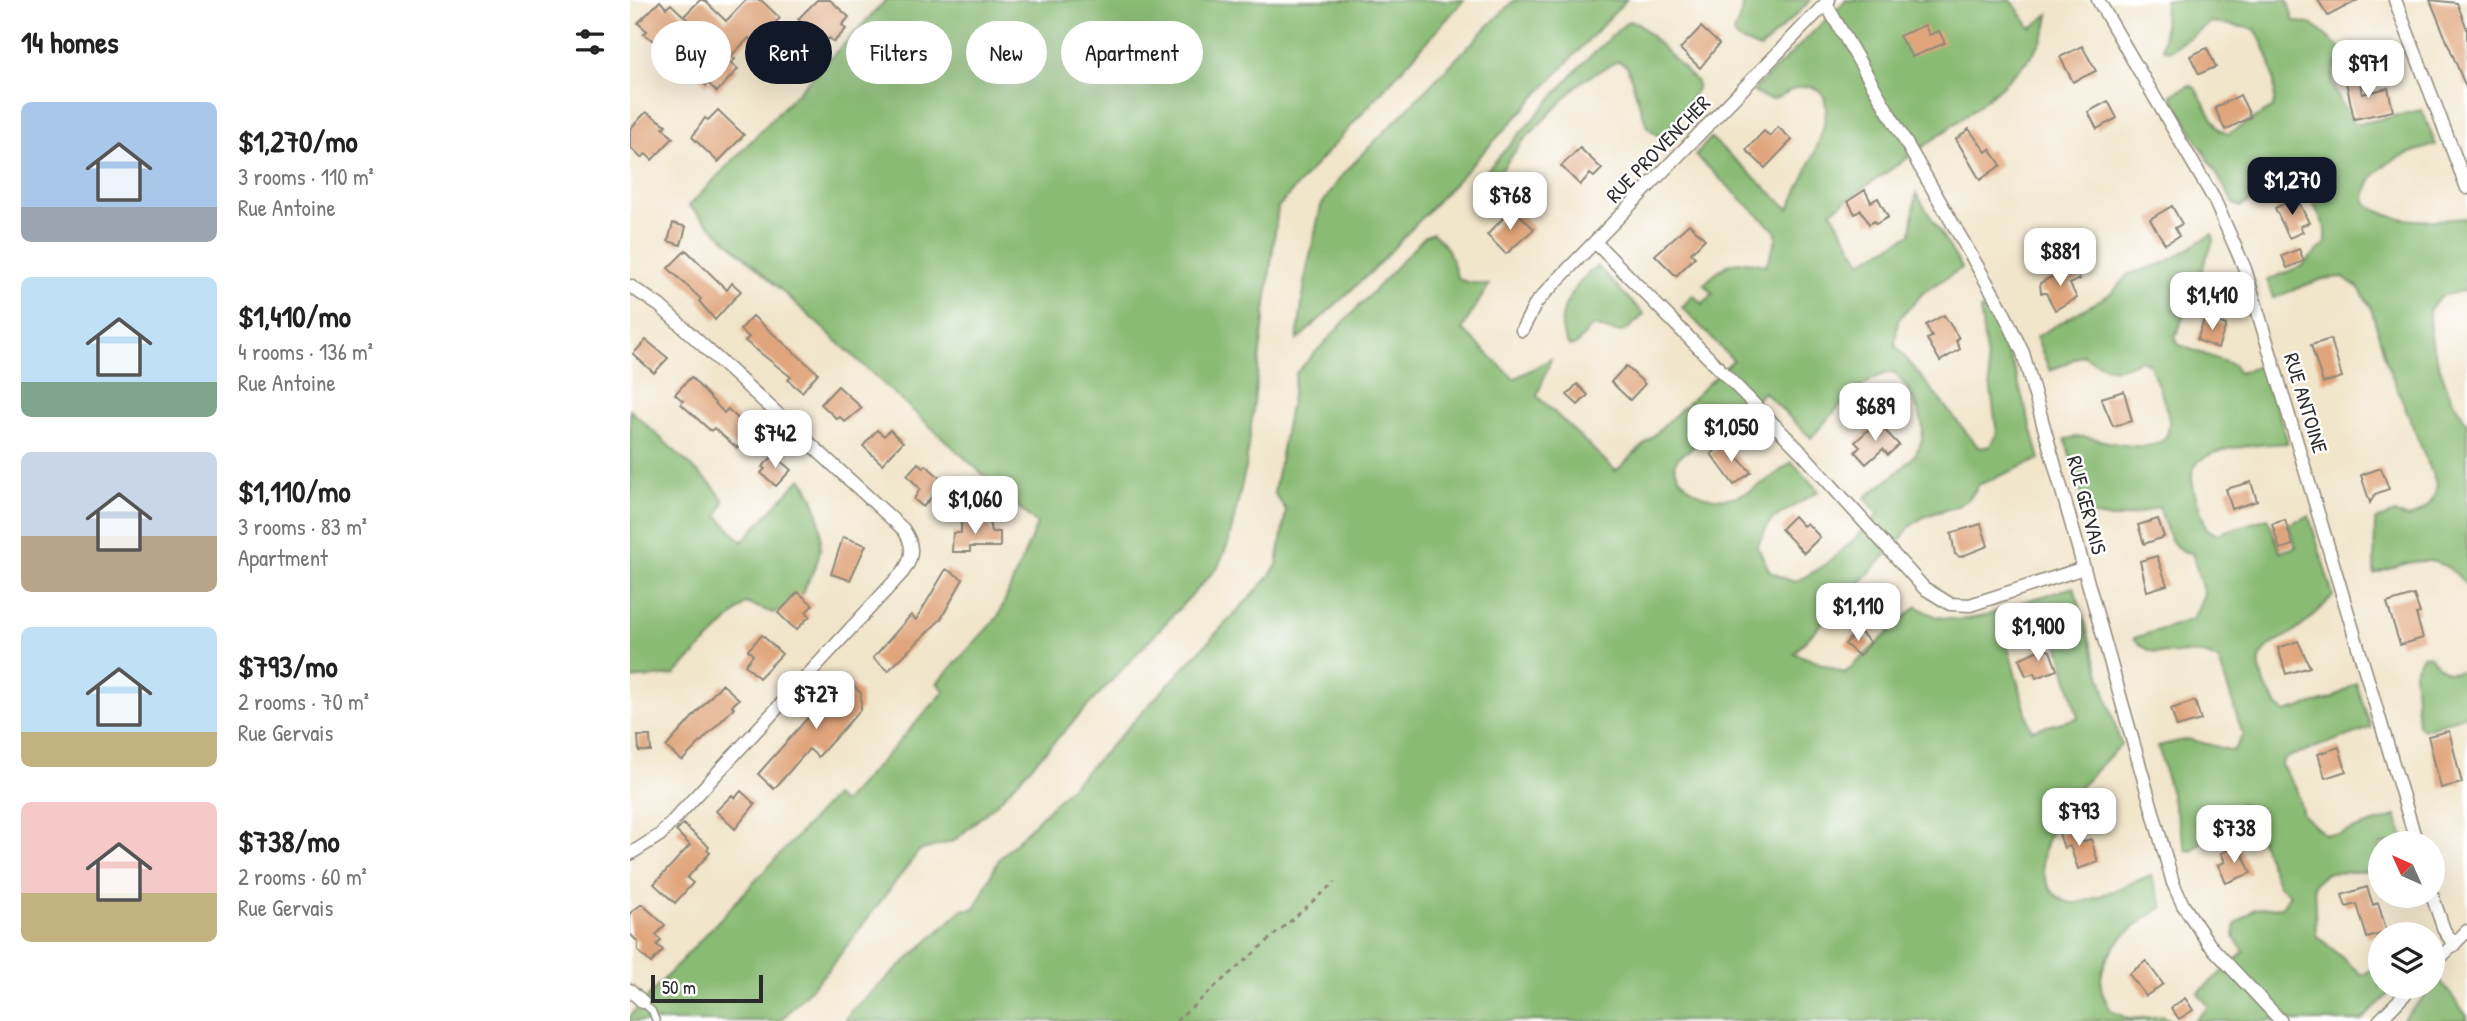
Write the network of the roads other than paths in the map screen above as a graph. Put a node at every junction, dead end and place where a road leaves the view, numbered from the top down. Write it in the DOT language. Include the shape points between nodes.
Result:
graph roads {
  1 [pos="2098,0"];
  2 [pos="2395,0"];
  3 [pos="1827,2"];
  4 [pos="2467,188"];
  5 [pos="1595,242"];
  6 [pos="630,286"];
  7 [pos="1522,330"];
  8 [pos="2084,568"];
  9 [pos="2413,831"];
  10 [pos="630,854"];
  11 [pos="2436,908"];
  12 [pos="2467,931"];
  13 [pos="2454,945"];
  14 [pos="2445,954"];
  15 [pos="630,990"];
  16 [pos="2400,999"];
  17 [pos="643,1002"];
  18 [pos="656,1021"];
  19 [pos="2281,1021"];
  20 [pos="2379,1021"];
  1 -- 9 [label="street, RUE ANTOINE" via="2214,199 2245,269"];
  2 -- 4 [label="street"];
  3 -- 5 [label="street, RUE PROVENCHER"];
  3 -- 8 [label="street, RUE GERVAIS" via="2013,331 2031,376"];
  5 -- 7 [label="street, RUE PROVENCHER" via="1536,303"];
  5 -- 8 [label="street" via="1940,601 1970,605"];
  6 -- 10 [label="street" via="660,306 903,529 912,556 902,573 660,835"];
  8 -- 19 [label="street, RUE GERVAIS" via="2178,894 2208,944"];
  11 -- 13 [label="street"];
  12 -- 13 [label="street"];
  13 -- 14 [label="street"];
  15 -- 17 [label="street"];
  16 -- 20 [label="street"];
  17 -- 18 [label="lane"];
}
